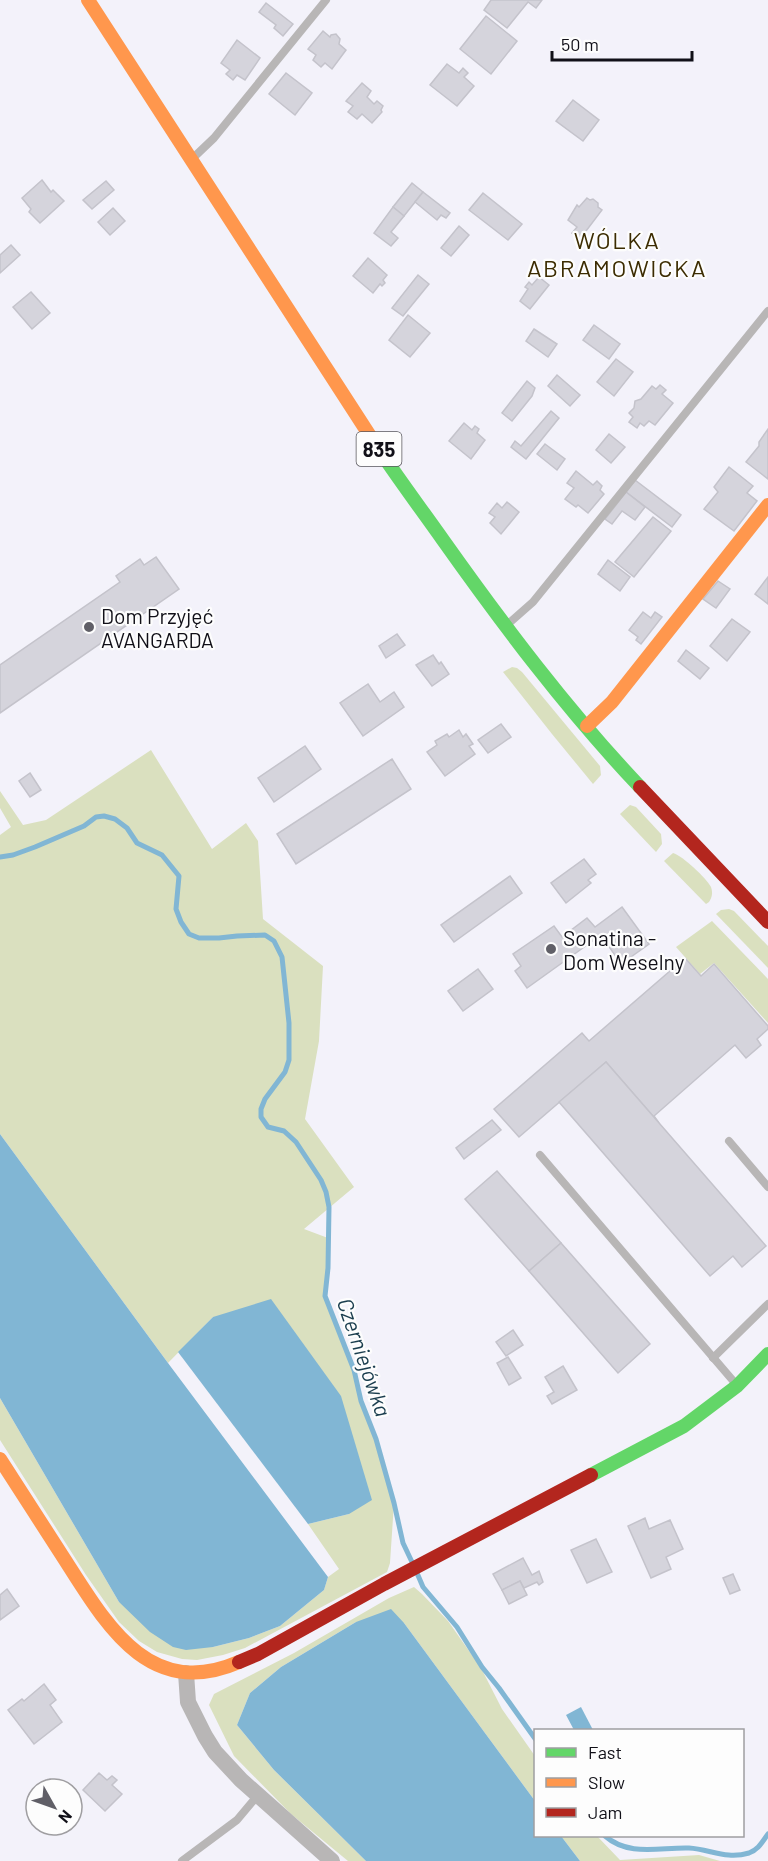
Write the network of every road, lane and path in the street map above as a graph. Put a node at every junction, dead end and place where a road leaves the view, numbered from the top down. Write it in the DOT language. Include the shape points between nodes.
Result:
graph roads {
  1 [pos="88,0"];
  2 [pos="326,0"];
  3 [pos="191,159"];
  4 [pos="768,311"];
  5 [pos="768,505"];
  6 [pos="505,626"];
  7 [pos="587,726"];
  8 [pos="768,922"];
  9 [pos="729,1141"];
  10 [pos="540,1155"];
  11 [pos="768,1187"];
  12 [pos="768,1304"];
  13 [pos="768,1354"];
  14 [pos="713,1358"];
  15 [pos="737,1386"];
  16 [pos="0,1459"];
  17 [pos="186,1673"];
  18 [pos="258,1796"];
  19 [pos="320,1858"];
  20 [pos="182,1861"];
  1 -- 3 [label="street, 835"];
  2 -- 3 [label="lane" via="214,138"];
  3 -- 6 [label="street, 835" via="381,453"];
  4 -- 6 [label="lane" via="533,602"];
  5 -- 7 [label="street" via="612,702"];
  6 -- 7 [label="street, 835"];
  7 -- 8 [label="street, 835" via="649,798"];
  9 -- 11 [label="lane"];
  10 -- 14 [label="lane"];
  12 -- 14 [label="lane"];
  13 -- 15 [label="street"];
  14 -- 15 [label="lane"];
  15 -- 17 [label="street" via="684,1426 244,1661"];
  16 -- 17 [label="street" via="113,1632 145,1659"];
  17 -- 18 [label="street" via="188,1702 205,1736"];
  18 -- 19 [label="street"];
  18 -- 20 [label="lane" via="237,1820"];
}
